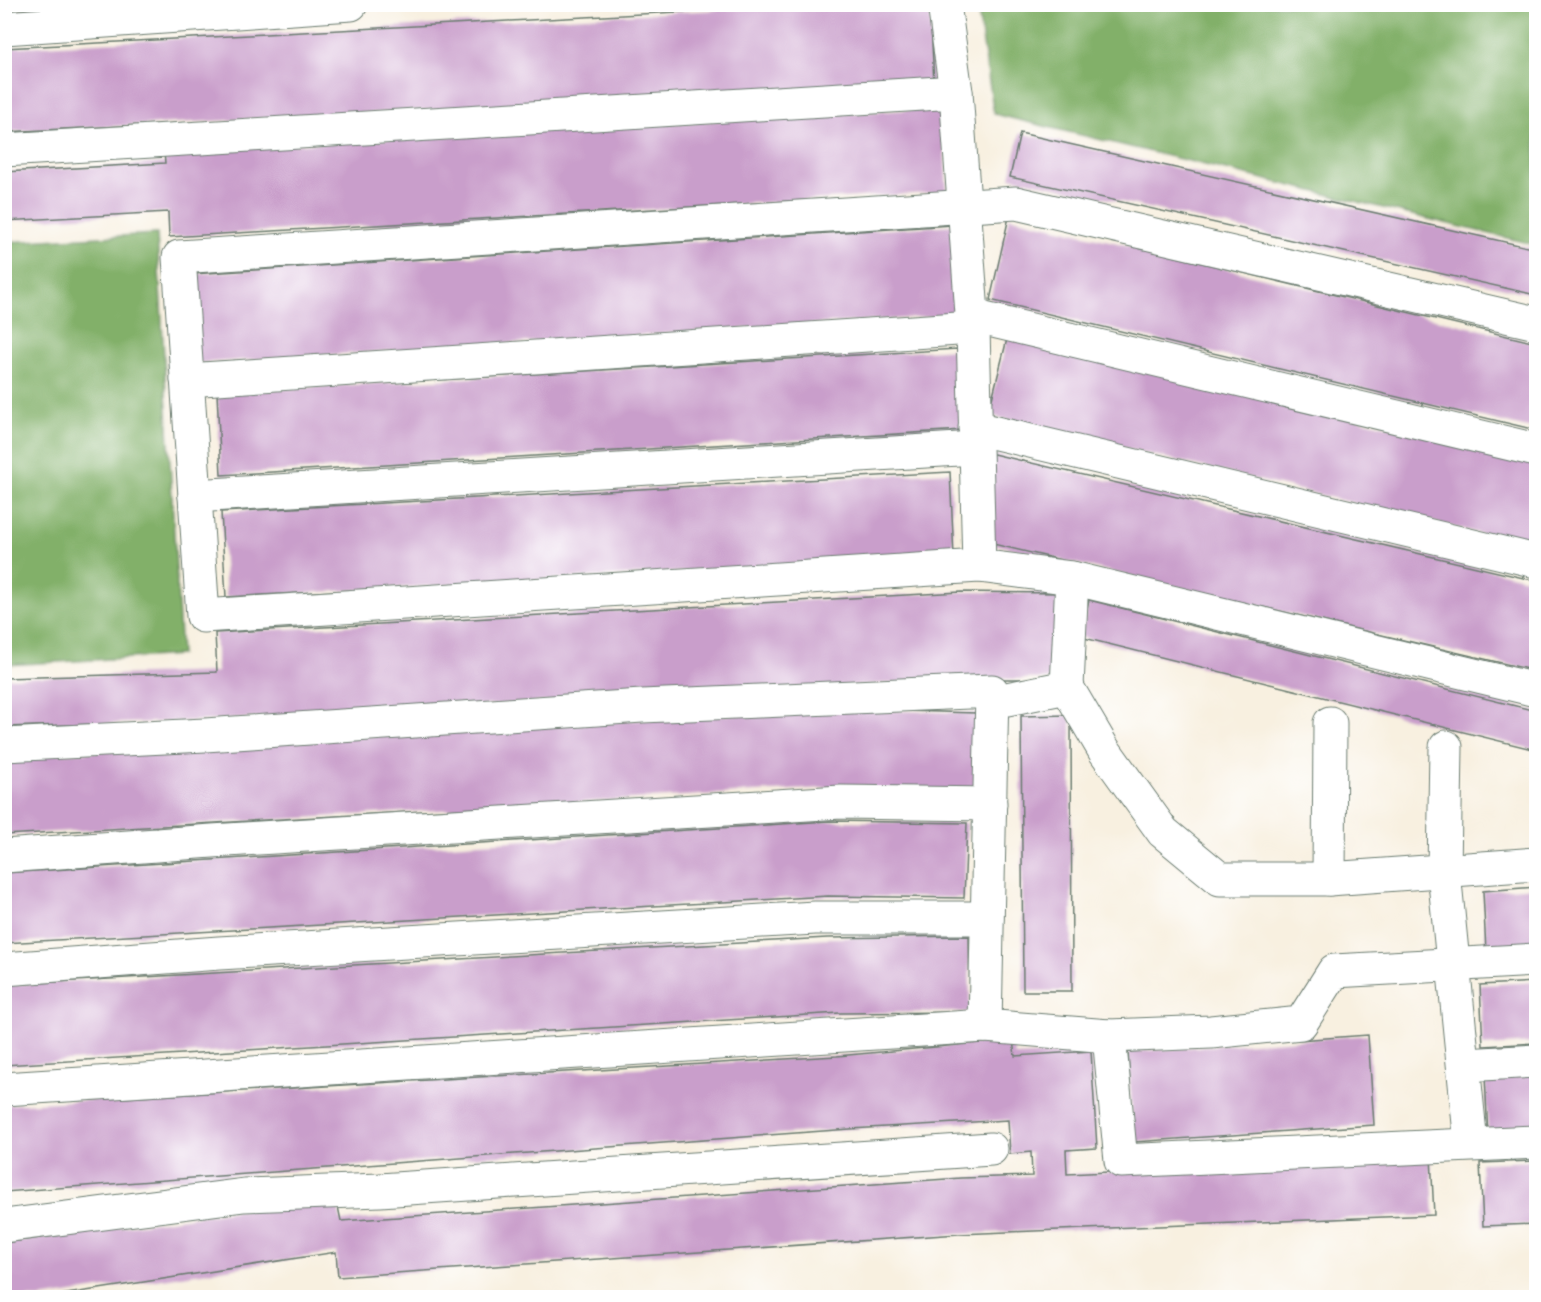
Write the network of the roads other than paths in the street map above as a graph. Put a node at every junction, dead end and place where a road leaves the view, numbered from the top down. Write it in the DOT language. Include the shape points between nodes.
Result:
graph roads {
  1 [pos="351,4"];
  2 [pos="944,4"];
  3 [pos="4,28"];
  4 [pos="956,92"];
  5 [pos="4,150"];
  6 [pos="965,206"];
  7 [pos="973,322"];
  8 [pos="1536,323"];
  9 [pos="187,380"];
  10 [pos="975,438"];
  11 [pos="1536,450"];
  12 [pos="195,496"];
  13 [pos="1536,561"];
  14 [pos="979,566"];
  15 [pos="1072,578"];
  16 [pos="1067,687"];
  17 [pos="1536,690"];
  18 [pos="992,702"];
  19 [pos="1330,723"];
  20 [pos="4,745"];
  21 [pos="1446,747"];
  22 [pos="990,804"];
  23 [pos="4,856"];
  24 [pos="1536,864"];
  25 [pos="1444,872"];
  26 [pos="1329,879"];
  27 [pos="987,918"];
  28 [pos="1536,960"];
  29 [pos="1452,965"];
  30 [pos="4,969"];
  31 [pos="985,1026"];
  32 [pos="1109,1036"];
  33 [pos="1536,1061"];
  34 [pos="1464,1065"];
  35 [pos="4,1089"];
  36 [pos="1536,1142"];
  37 [pos="1471,1144"];
  38 [pos="991,1149"];
  39 [pos="4,1226"];
  1 -- 3 [label="lane"];
  2 -- 4 [label="lane"];
  4 -- 5 [label="lane"];
  4 -- 6 [label="lane"];
  6 -- 7 [label="lane"];
  6 -- 8 [label="lane" via="1016,203"];
  6 -- 9 [label="lane" via="179,257"];
  7 -- 9 [label="lane"];
  7 -- 10 [label="lane"];
  7 -- 11 [label="lane"];
  9 -- 12 [label="lane"];
  10 -- 12 [label="lane"];
  10 -- 13 [label="lane"];
  10 -- 14 [label="lane"];
  12 -- 14 [label="lane" via="203,616"];
  14 -- 15 [label="lane"];
  15 -- 16 [label="lane"];
  15 -- 17 [label="lane"];
  16 -- 18 [label="lane"];
  16 -- 26 [label="lane" via="1104,750 1163,832 1220,879"];
  18 -- 20 [label="lane" via="992,692 654,705"];
  18 -- 22 [label="lane"];
  19 -- 26 [label="lane"];
  21 -- 25 [label="lane"];
  22 -- 23 [label="lane" via="841,802"];
  22 -- 27 [label="lane"];
  24 -- 25 [label="lane"];
  25 -- 26 [label="lane"];
  25 -- 29 [label="lane"];
  27 -- 30 [label="lane" via="815,918"];
  27 -- 31 [label="lane"];
  28 -- 29 [label="lane"];
  29 -- 32 [label="lane" via="1334,971 1301,1023"];
  29 -- 34 [label="lane"];
  31 -- 32 [label="lane"];
  31 -- 35 [label="lane"];
  32 -- 37 [label="lane" via="1121,1161"];
  33 -- 34 [label="lane"];
  34 -- 37 [label="lane"];
  36 -- 37 [label="lane"];
  38 -- 39 [label="lane" via="380,1190 244,1195"];
}
